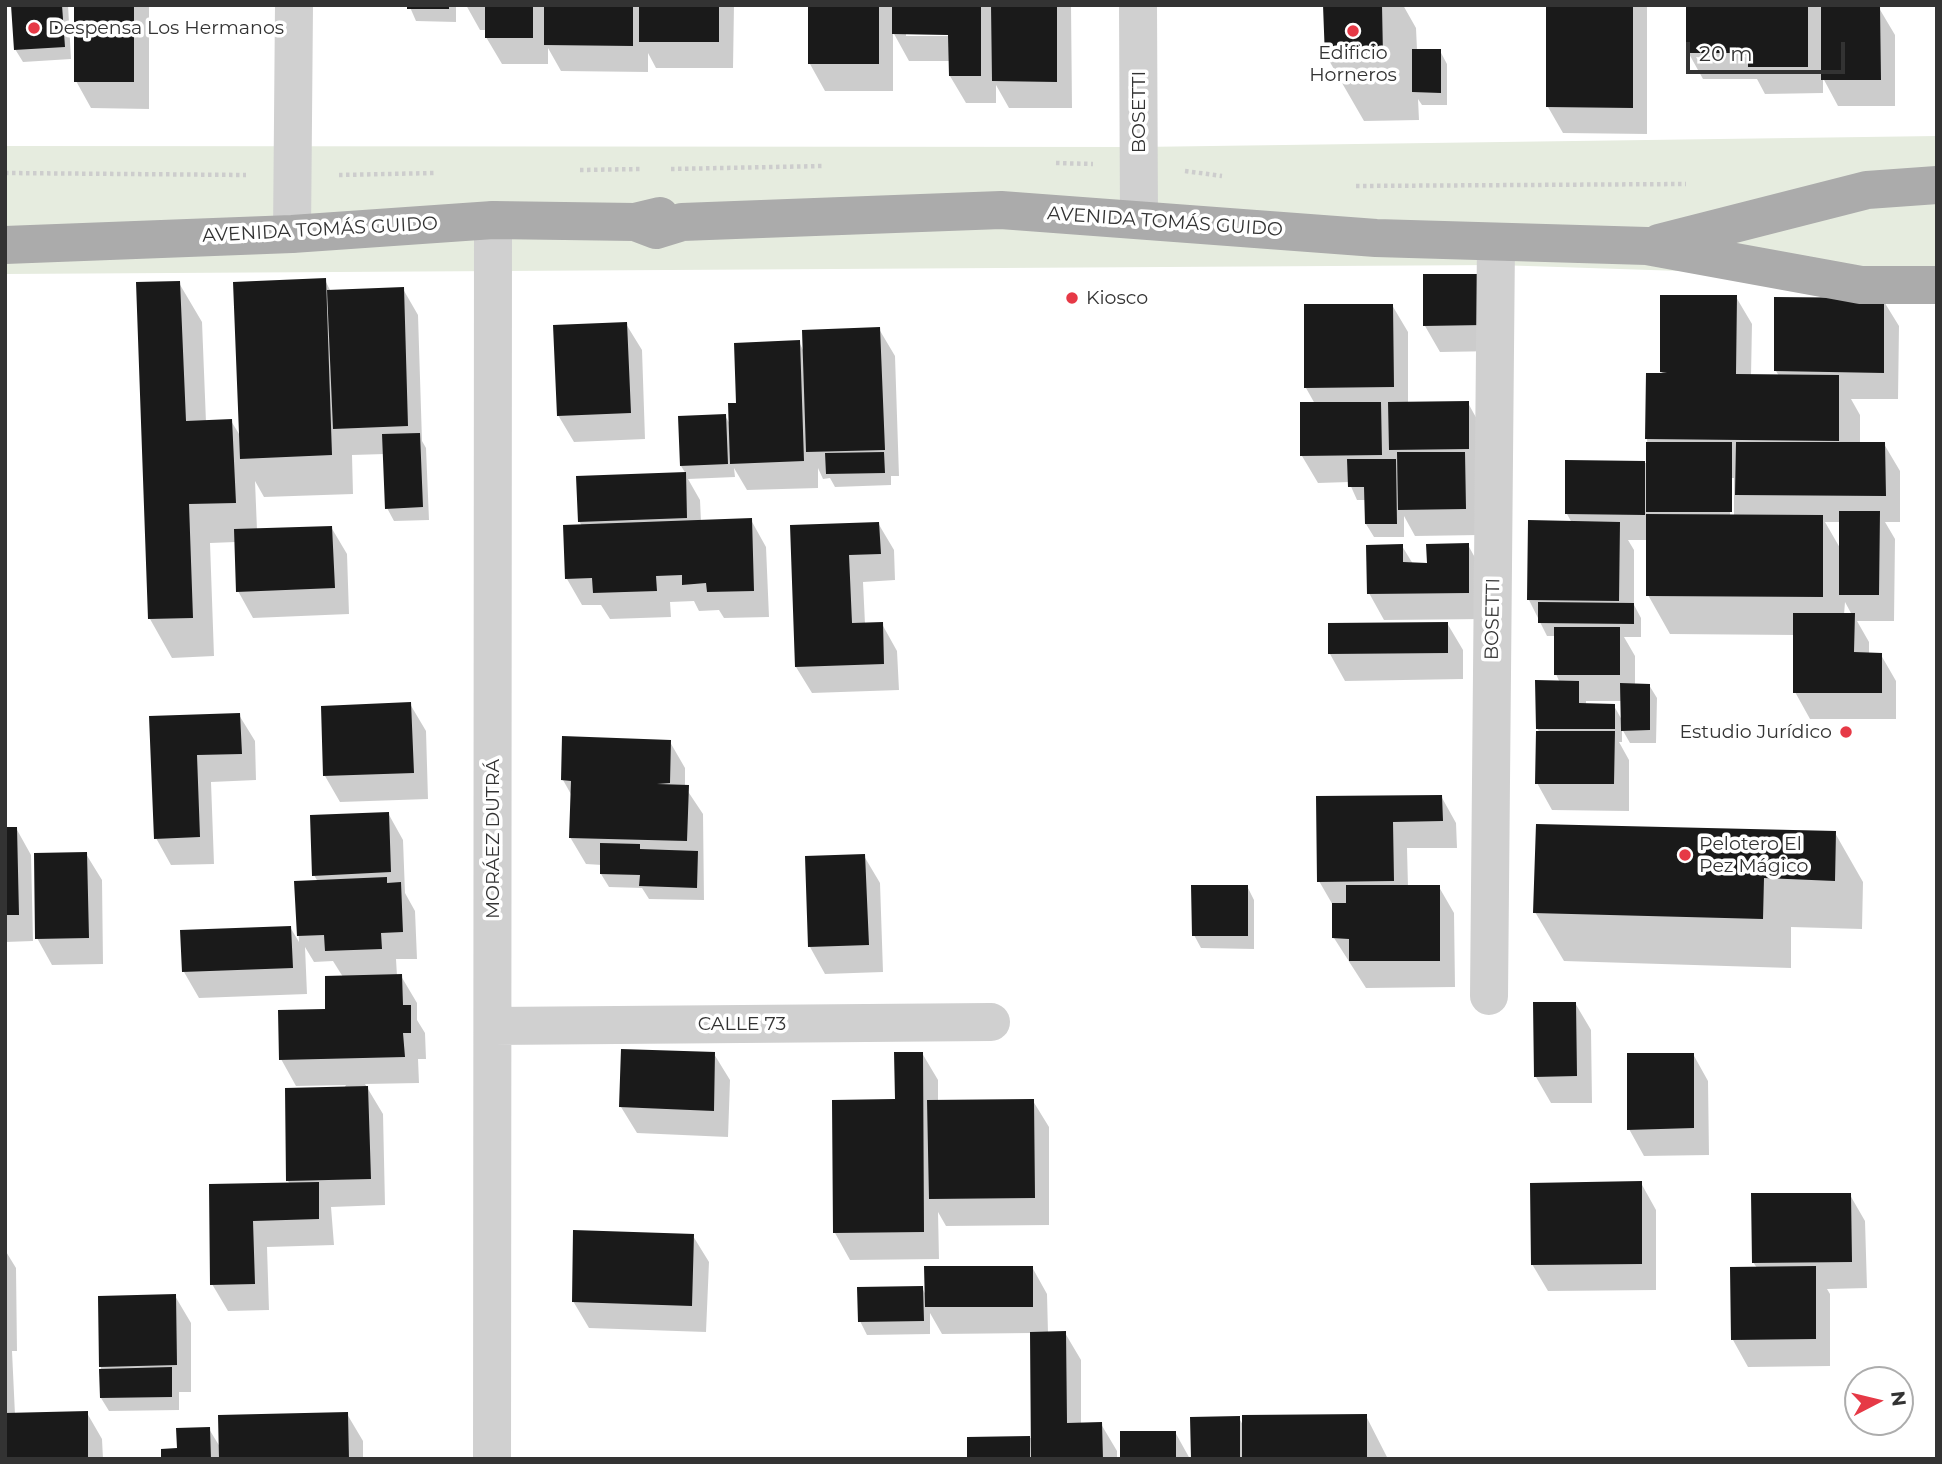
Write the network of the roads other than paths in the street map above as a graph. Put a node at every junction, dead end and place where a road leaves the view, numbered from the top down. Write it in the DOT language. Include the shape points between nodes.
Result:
graph roads {
  1 [pos="294,5"];
  2 [pos="1138,5"];
  3 [pos="1937,185"];
  4 [pos="493,220"];
  5 [pos="1139,220"];
  6 [pos="292,234"];
  7 [pos="1496,242"];
  8 [pos="5,245"];
  9 [pos="1647,246"];
  10 [pos="1937,285"];
  11 [pos="1489,996"];
  12 [pos="991,1022"];
  13 [pos="493,1026"];
  14 [pos="492,1459"];
  1 -- 6 [label="street"];
  2 -- 5 [label="street, BOSETTI"];
  3 -- 9 [label="main road, AVENIDA TOMÁS GUIDO" via="1867,190"];
  4 -- 5 [label="main road, AVENIDA TOMÁS GUIDO" via="635,222 657,215 682,222 1001,210"];
  4 -- 6 [label="main road, AVENIDA TOMÁS GUIDO"];
  4 -- 13 [label="street, MORÁEZ DUTRÁ"];
  5 -- 7 [label="main road, AVENIDA TOMÁS GUIDO"];
  6 -- 8 [label="main road, AVENIDA TOMÁS GUIDO"];
  7 -- 9 [label="main road, AVENIDA TOMÁS GUIDO"];
  7 -- 11 [label="street, BOSETTI"];
  9 -- 10 [label="main road, AVENIDA TOMÁS GUIDO" via="1861,285"];
  12 -- 13 [label="street, CALLE 73"];
  13 -- 14 [label="street, MORÁEZ DUTRÁ"];
}
